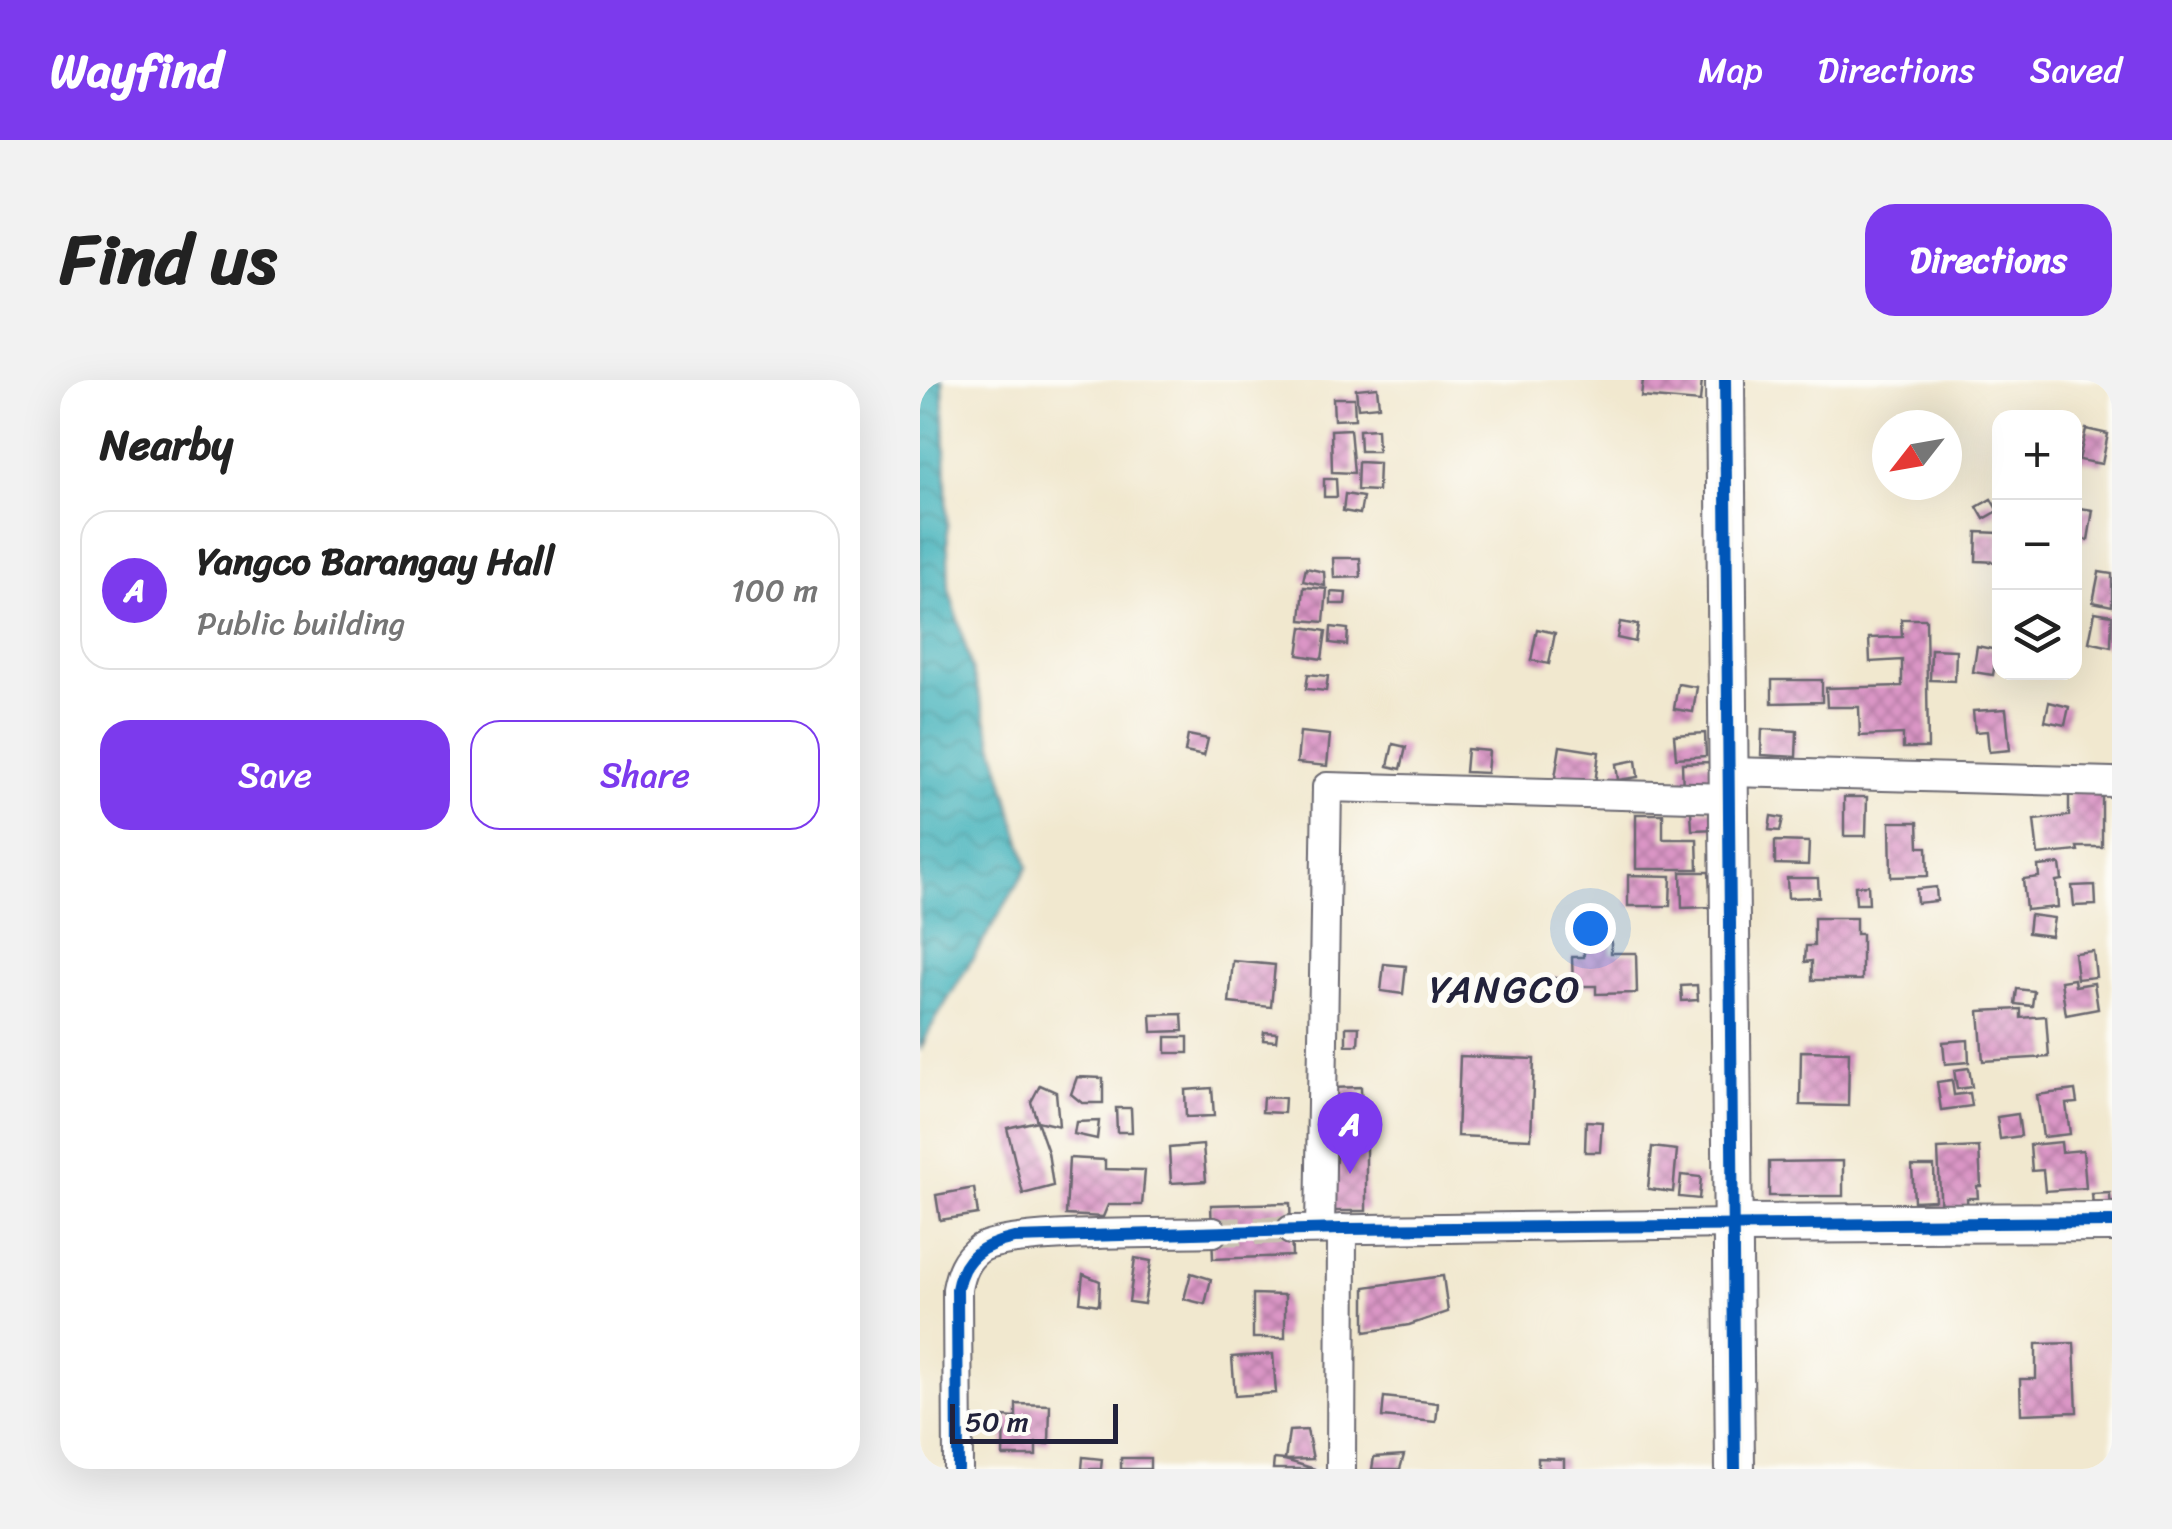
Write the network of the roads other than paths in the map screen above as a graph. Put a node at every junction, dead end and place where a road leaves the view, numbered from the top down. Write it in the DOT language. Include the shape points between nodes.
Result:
graph roads {
  1 [pos="1726,380"];
  2 [pos="2112,782"];
  3 [pos="1729,785"];
  4 [pos="2112,1222"];
  5 [pos="1735,1224"];
  6 [pos="1331,1229"];
  7 [pos="1291,1230"];
  8 [pos="1212,1232"];
  9 [pos="958,1469"];
  10 [pos="1341,1469"];
  11 [pos="1735,1469"];
  1 -- 3 [label="street"];
  2 -- 3 [label="street"];
  3 -- 5 [label="street"];
  3 -- 6 [label="street" via="1327,787"];
  4 -- 5 [label="street"];
  5 -- 6 [label="street"];
  5 -- 11 [label="street"];
  6 -- 7 [label="street"];
  6 -- 10 [label="street"];
  8 -- 9 [label="street" via="1014,1238 979,1249 960,1272 957,1289"];
}
